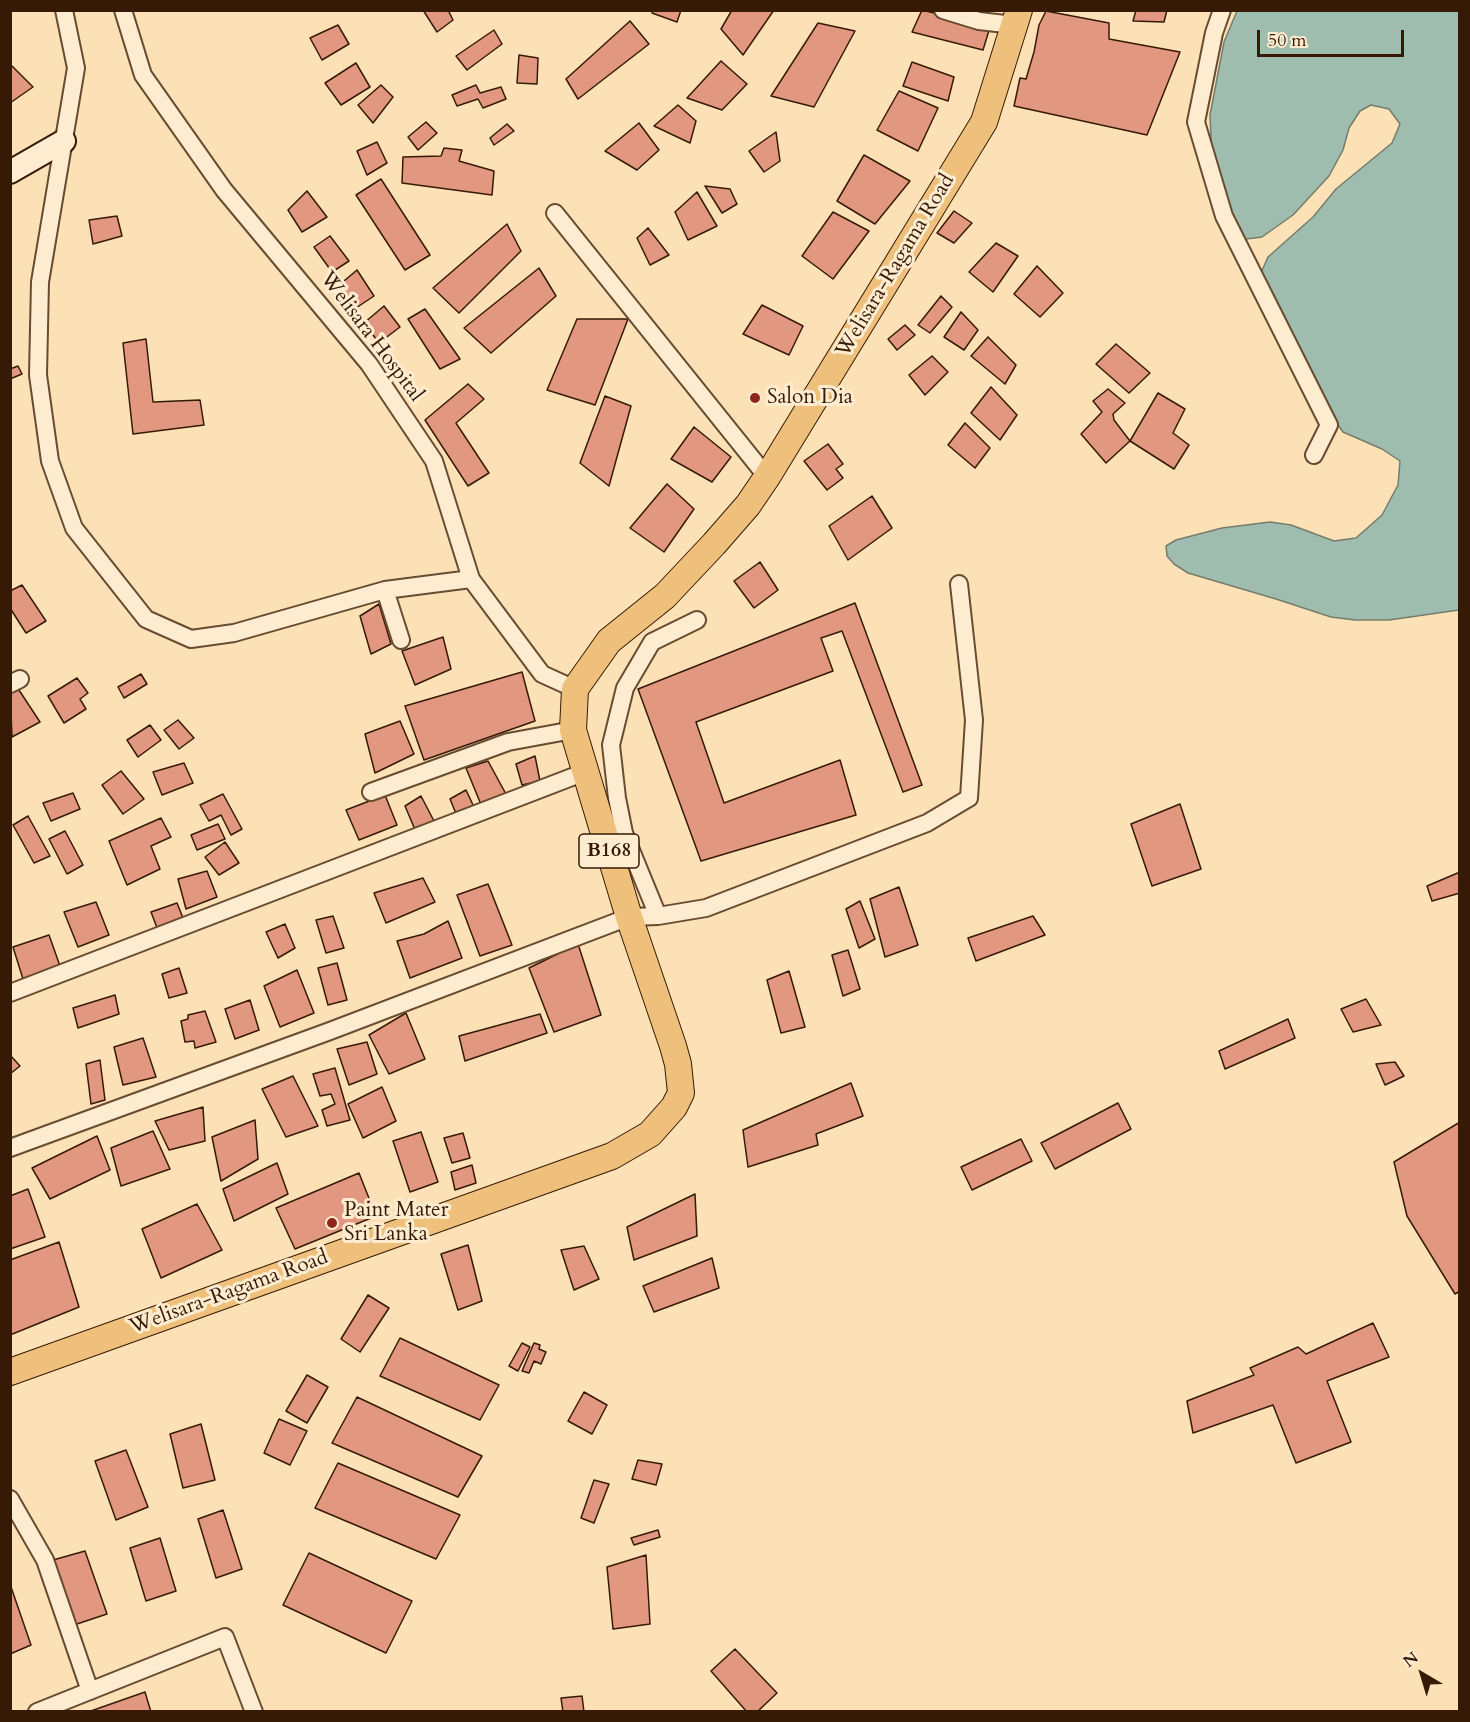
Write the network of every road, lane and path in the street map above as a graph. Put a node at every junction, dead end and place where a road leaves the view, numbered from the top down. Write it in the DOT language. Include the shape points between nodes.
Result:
graph roads {
  1 [pos="64,10"];
  2 [pos="123,10"];
  3 [pos="943,10"];
  4 [pos="1222,10"];
  5 [pos="1016,18"];
  6 [pos="64,141"];
  7 [pos="10,172"];
  8 [pos="555,213"];
  9 [pos="1314,455"];
  10 [pos="767,477"];
  11 [pos="471,579"];
  12 [pos="959,584"];
  13 [pos="385,591"];
  14 [pos="697,620"];
  15 [pos="401,639"];
  16 [pos="575,688"];
  17 [pos="573,730"];
  18 [pos="585,772"];
  19 [pos="371,792"];
  20 [pos="658,916"];
  21 [pos="629,918"];
  22 [pos="10,993"];
  23 [pos="10,1148"];
  24 [pos="10,1372"];
  25 [pos="10,1499"];
  26 [pos="90,1691"];
  27 [pos="37,1712"];
  28 [pos="254,1712"];
  1 -- 6 [label="street" via="76,68"];
  2 -- 11 [label="street, Welisara Hospital" via="143,75 224,190 369,364 434,461"];
  3 -- 5 [label="street" via="979,21"];
  4 -- 9 [label="street" via="1196,122 1224,216 1329,425"];
  5 -- 10 [label="main road, Welisara-Ragama Road" via="984,122"];
  6 -- 7 [label="street"];
  6 -- 13 [label="street" via="40,282 38,375 50,461 74,528 146,619 191,639 234,633"];
  8 -- 10 [label="street"];
  10 -- 16 [label="main road, Welisara-Ragama Road" via="741,513 665,596 609,641"];
  11 -- 13 [label="street"];
  11 -- 16 [label="street, Welisara Hospital" via="542,674"];
  12 -- 20 [label="street" via="974,720 969,798 927,823 706,908"];
  13 -- 15 [label="street"];
  14 -- 20 [label="street" via="652,642 625,688 611,745 624,833"];
  16 -- 17 [label="main road, Welisara-Ragama Road / B168"];
  17 -- 18 [label="main road, Welisara-Ragama Road / B168"];
  17 -- 19 [label="street" via="508,742"];
  18 -- 21 [label="main road, Welisara-Ragama Road / B168"];
  18 -- 22 [label="street"];
  20 -- 21 [label="street"];
  21 -- 23 [label="street"];
  21 -- 24 [label="main road, Welisara-Ragama Road / B168" via="674,1046 680,1078 681,1093 674,1107 650,1134 612,1156"];
  25 -- 26 [label="street" via="45,1560"];
  26 -- 27 [label="street"];
  26 -- 28 [label="street" via="225,1637"];
}
